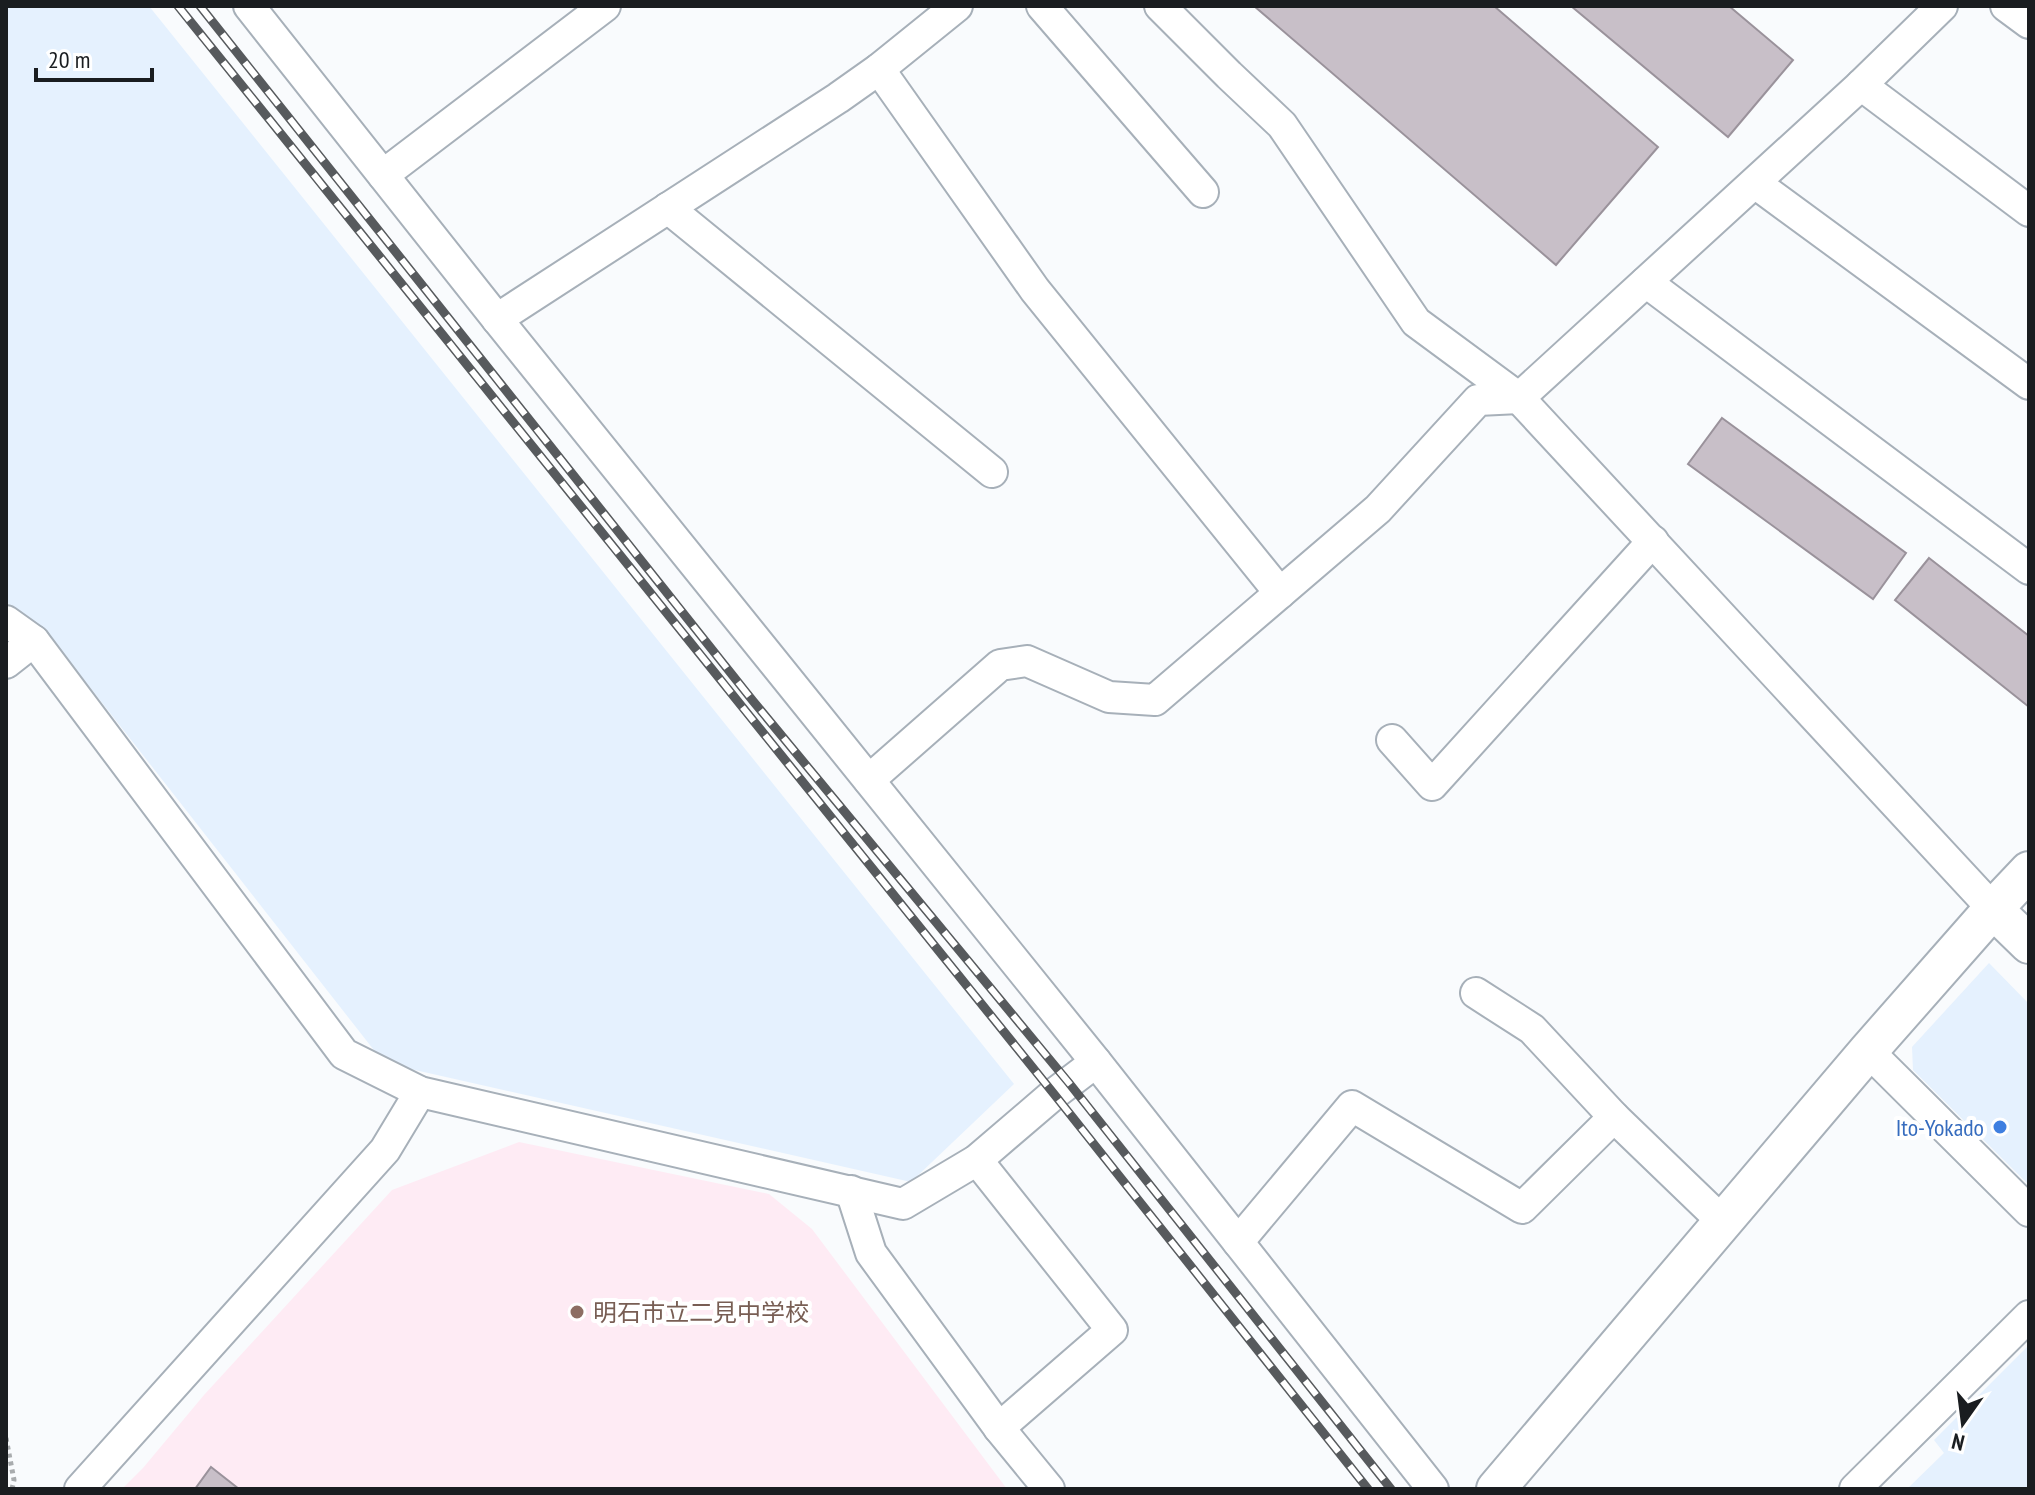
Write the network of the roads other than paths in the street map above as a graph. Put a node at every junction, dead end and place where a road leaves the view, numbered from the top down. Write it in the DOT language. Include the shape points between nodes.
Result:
graph roads {
  1 [pos="249,6"];
  2 [pos="605,6"];
  3 [pos="957,6"];
  4 [pos="1042,6"];
  5 [pos="1160,6"];
  6 [pos="2006,6"];
  7 [pos="1940,7"];
  8 [pos="2029,23"];
  9 [pos="879,69"];
  10 [pos="1861,85"];
  11 [pos="383,175"];
  12 [pos="1755,183"];
  13 [pos="1203,192"];
  14 [pos="668,208"];
  15 [pos="2029,211"];
  16 [pos="1646,282"];
  17 [pos="497,319"];
  18 [pos="2029,384"];
  19 [pos="1519,398"];
  20 [pos="992,472"];
  21 [pos="1653,541"];
  22 [pos="2029,569"];
  23 [pos="1280,593"];
  24 [pos="6,621"];
  25 [pos="34,641"];
  26 [pos="6,663"];
  27 [pos="1392,740"];
  28 [pos="869,780"];
  29 [pos="2029,871"];
  30 [pos="1993,909"];
  31 [pos="2029,944"];
  32 [pos="1476,993"];
  33 [pos="1868,1051"];
  34 [pos="1096,1062"];
  35 [pos="420,1092"];
  36 [pos="1614,1117"];
  37 [pos="977,1160"];
  38 [pos="851,1191"];
  39 [pos="2029,1211"];
  40 [pos="1723,1222"];
  41 [pos="1238,1242"];
  42 [pos="2029,1316"];
  43 [pos="999,1428"];
  44 [pos="80,1489"];
  45 [pos="1049,1489"];
  46 [pos="1433,1489"];
  47 [pos="1496,1489"];
  48 [pos="1855,1489"];
  1 -- 11 [label="street"];
  2 -- 11 [label="street"];
  3 -- 9 [label="street"];
  4 -- 13 [label="street"];
  5 -- 19 [label="street" via="1282,125 1416,322"];
  6 -- 8 [label="street"];
  7 -- 10 [label="street"];
  9 -- 14 [label="street"];
  9 -- 23 [label="street" via="1035,290"];
  10 -- 12 [label="street"];
  10 -- 15 [label="street"];
  11 -- 17 [label="street"];
  12 -- 16 [label="street"];
  12 -- 18 [label="street"];
  14 -- 17 [label="street"];
  14 -- 20 [label="street"];
  16 -- 19 [label="street"];
  16 -- 22 [label="street"];
  17 -- 28 [label="street"];
  19 -- 21 [label="street"];
  19 -- 23 [label="street" via="1478,400 1378,509"];
  21 -- 27 [label="street" via="1432,785"];
  21 -- 30 [label="street"];
  23 -- 28 [label="street" via="1155,700 1109,697 1027,661 1000,665"];
  24 -- 25 [label="street"];
  25 -- 26 [label="street"];
  25 -- 35 [label="street" via="344,1054"];
  28 -- 34 [label="street"];
  29 -- 30 [label="street"];
  30 -- 31 [label="street"];
  30 -- 33 [label="street"];
  32 -- 36 [label="street" via="1532,1029"];
  33 -- 39 [label="street"];
  33 -- 40 [label="street"];
  34 -- 37 [label="street"];
  34 -- 41 [label="street"];
  35 -- 38 [label="street"];
  35 -- 44 [label="street" via="385,1150"];
  36 -- 40 [label="street"];
  36 -- 41 [label="street" via="1522,1208 1352,1106"];
  37 -- 38 [label="street" via="903,1204"];
  37 -- 43 [label="street" via="1112,1330"];
  38 -- 43 [label="street" via="871,1253"];
  40 -- 47 [label="street"];
  41 -- 46 [label="street"];
  42 -- 48 [label="street"];
  43 -- 45 [label="street"];
}
